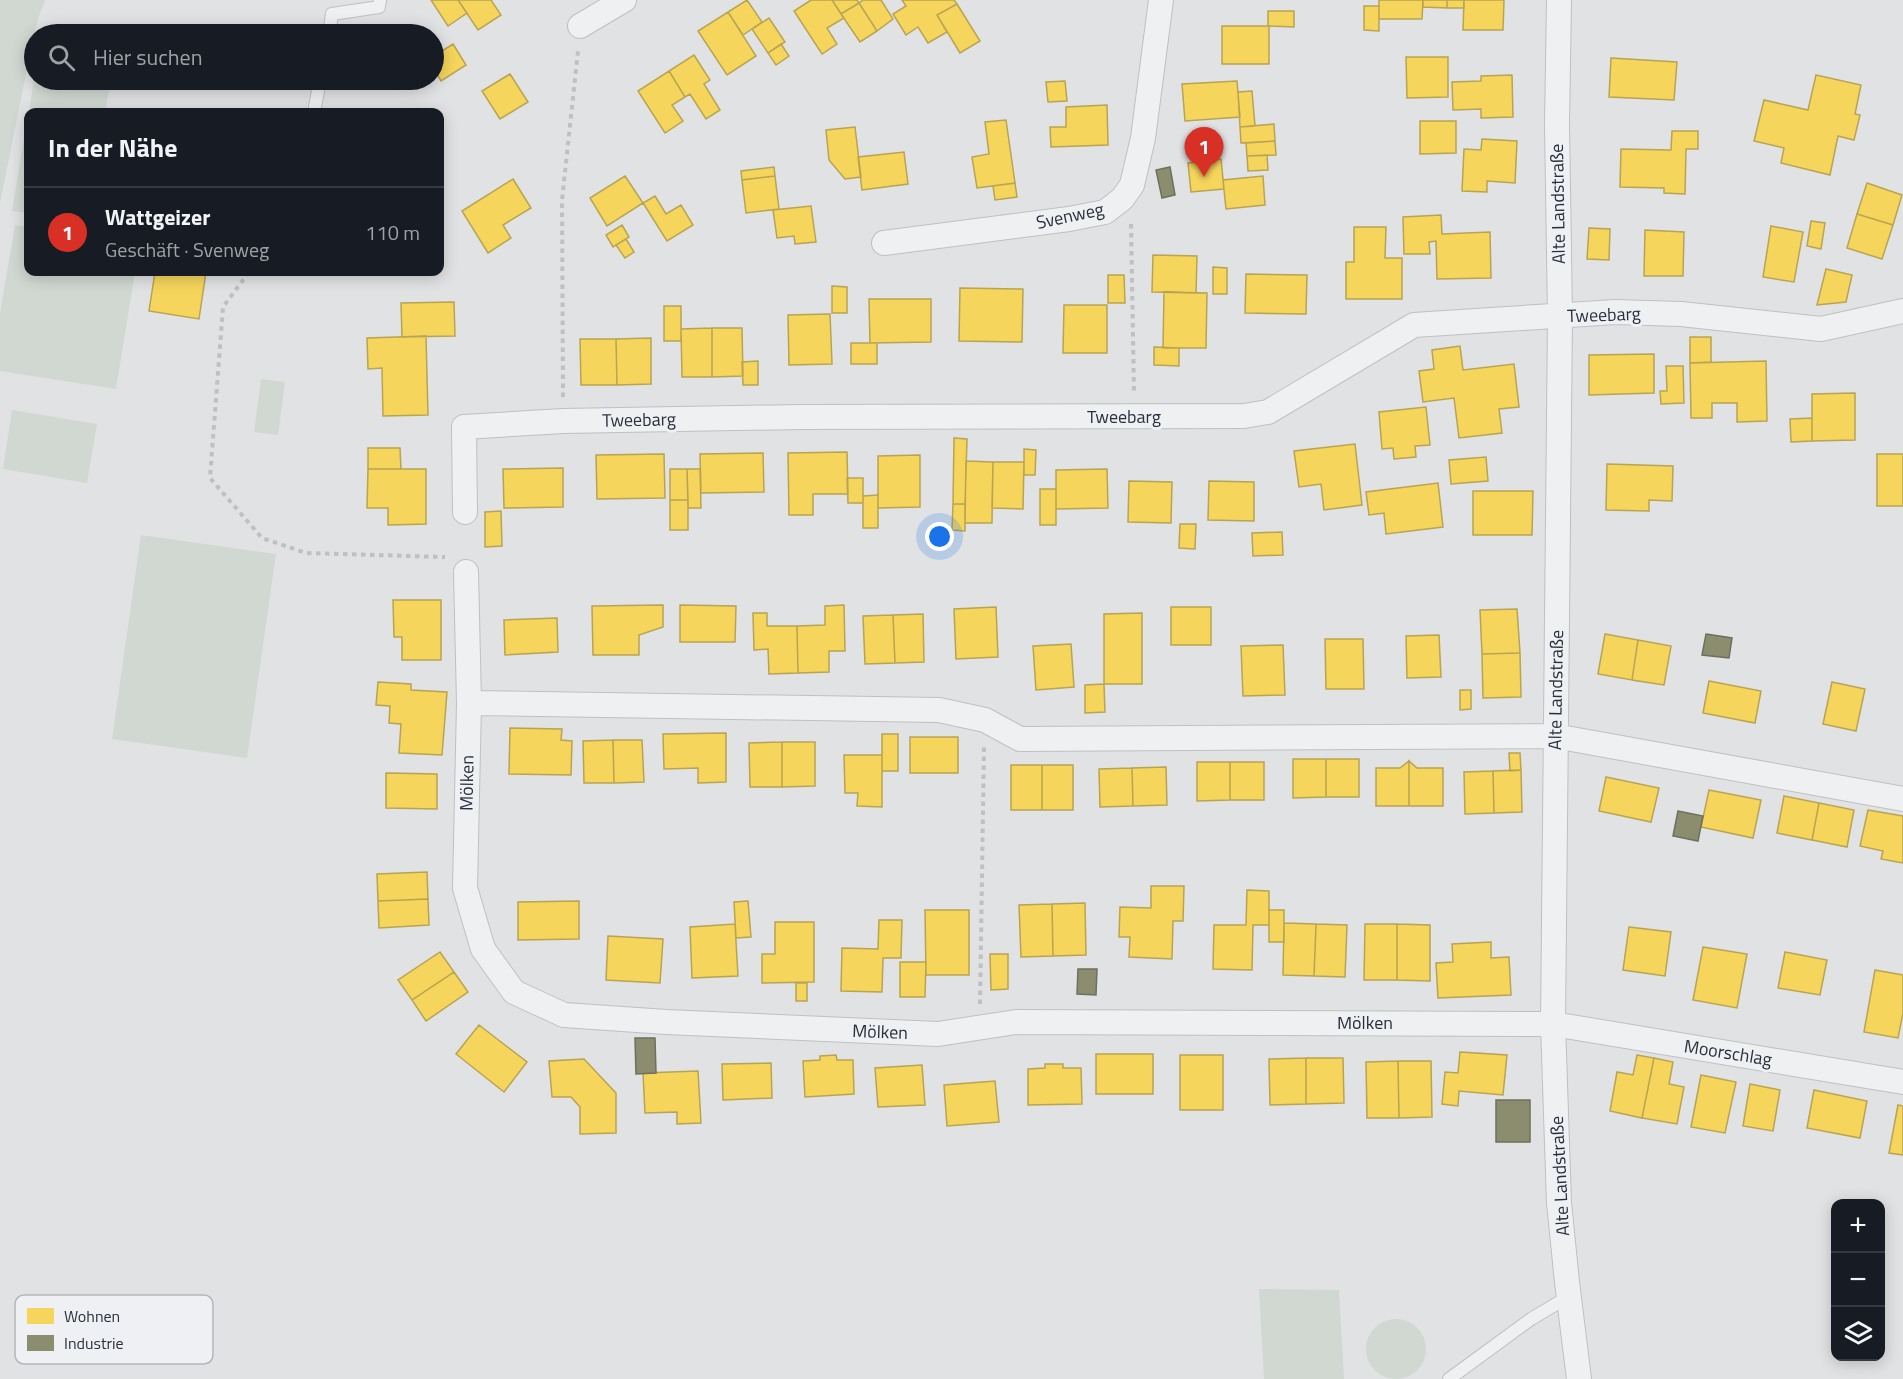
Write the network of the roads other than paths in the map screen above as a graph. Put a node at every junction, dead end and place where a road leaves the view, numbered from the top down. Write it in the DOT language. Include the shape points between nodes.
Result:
graph roads {
  1 [pos="380,0"];
  2 [pos="624,0"];
  3 [pos="1161,0"];
  4 [pos="1558,0"];
  5 [pos="330,24"];
  6 [pos="580,26"];
  7 [pos="318,90"];
  8 [pos="315,108"];
  9 [pos="884,243"];
  10 [pos="1903,311"];
  11 [pos="1560,316"];
  12 [pos="465,512"];
  13 [pos="465,565"];
  14 [pos="469,703"];
  15 [pos="1555,736"];
  16 [pos="1903,799"];
  17 [pos="1553,1024"];
  18 [pos="1903,1082"];
  19 [pos="1568,1297"];
  20 [pos="1449,1379"];
  21 [pos="1579,1379"];
  1 -- 5 [label="lane" via="379,7 332,14"];
  2 -- 6 [label="street"];
  3 -- 9 [label="street, Svenweg" via="1143,138 1132,185 1122,199 1105,212 1069,219"];
  4 -- 11 [label="street, Alte Landstraße"];
  7 -- 8 [label="lane"];
  10 -- 11 [label="street, Tweebarg" via="1821,329 1681,314 1615,312"];
  11 -- 12 [label="street, Tweebarg" via="1414,325 1268,412 1244,416 800,417 563,421 464,427"];
  11 -- 15 [label="street, Alte Landstraße"];
  13 -- 14 [label="street, Mölken"];
  14 -- 15 [label="street" via="939,710 985,720 1020,739"];
  14 -- 17 [label="street, Mölken" via="465,888 483,949 514,992 564,1015 938,1034 1016,1022"];
  15 -- 16 [label="street"];
  15 -- 17 [label="street, Alte Landstraße"];
  17 -- 18 [label="street, Moorschlag"];
  17 -- 19 [label="street, Alte Landstraße" via="1559,1203"];
  19 -- 20 [label="lane"];
  19 -- 21 [label="street, Alte Landstraße"];
}
